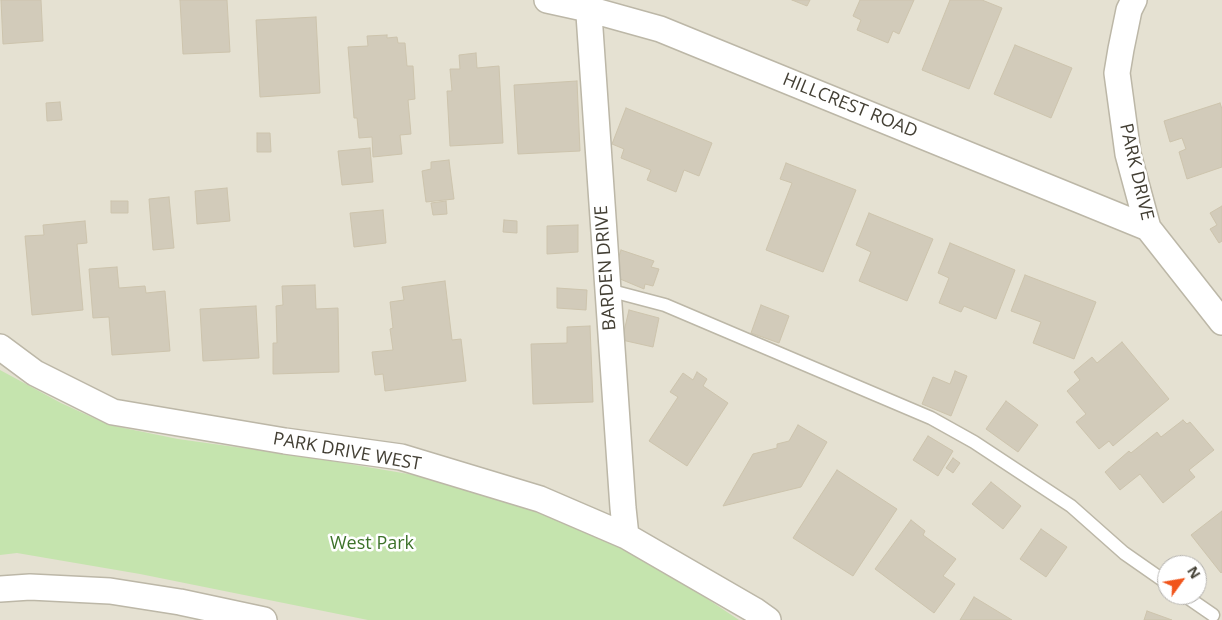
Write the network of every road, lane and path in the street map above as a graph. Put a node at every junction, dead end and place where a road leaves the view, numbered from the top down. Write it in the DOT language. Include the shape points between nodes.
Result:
graph roads {
  1 [pos="547,0"];
  2 [pos="1134,0"];
  3 [pos="588,4"];
  4 [pos="1148,228"];
  5 [pos="608,290"];
  6 [pos="1222,322"];
  7 [pos="0,347"];
  8 [pos="626,536"];
  9 [pos="1157,576"];
  10 [pos="0,589"];
  11 [pos="1198,605"];
  12 [pos="1213,615"];
  13 [pos="264,620"];
  14 [pos="768,620"];
  1 -- 3 [label="street, HILLCREST ROAD"];
  2 -- 4 [label="street, PARK DRIVE" via="1129,10 1117,73 1128,154"];
  3 -- 4 [label="street, HILLCREST ROAD" via="660,29"];
  3 -- 5 [label="street, BARDEN DRIVE"];
  4 -- 6 [label="street, PARK DRIVE"];
  5 -- 8 [label="street, BARDEN DRIVE"];
  5 -- 9 [label="lane" via="665,306 931,418 974,442 1071,506 1124,553"];
  7 -- 8 [label="street, PARK DRIVE WEST" via="35,373 113,412 401,457 540,499"];
  8 -- 14 [label="street, PARK DRIVE WEST"];
  10 -- 13 [label="street" via="30,587 110,591"];
  11 -- 12 [label="lane"];
}
